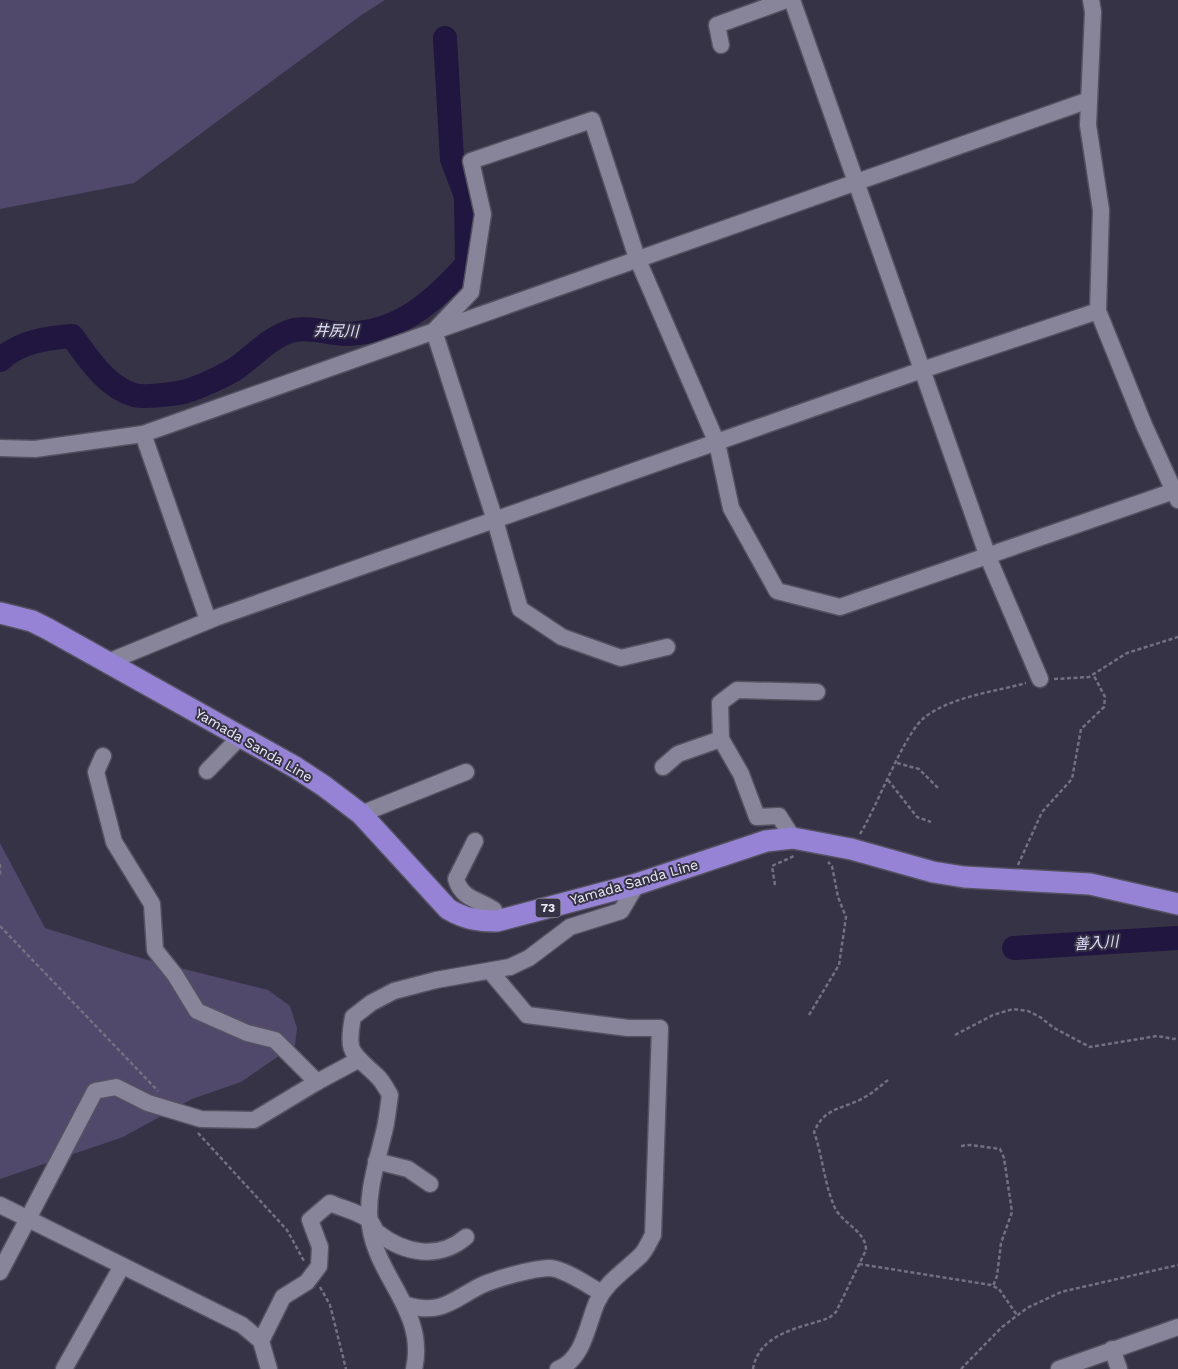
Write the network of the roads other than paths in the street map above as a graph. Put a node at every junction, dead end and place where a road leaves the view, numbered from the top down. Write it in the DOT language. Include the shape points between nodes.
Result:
graph roads {
  1 [pos="786,0"];
  2 [pos="792,0"];
  3 [pos="1091,0"];
  4 [pos="721,45"];
  5 [pos="1089,100"];
  6 [pos="854,182"];
  7 [pos="637,258"];
  8 [pos="1098,311"];
  9 [pos="434,331"];
  10 [pos="922,370"];
  11 [pos="143,434"];
  12 [pos="717,443"];
  13 [pos="0,448"];
  14 [pos="1176,495"];
  15 [pos="495,520"];
  16 [pos="988,557"];
  17 [pos="0,613"];
  18 [pos="208,620"];
  19 [pos="667,646"];
  20 [pos="108,662"];
  21 [pos="1040,679"];
  22 [pos="817,692"];
  23 [pos="240,736"];
  24 [pos="721,739"];
  25 [pos="104,756"];
  26 [pos="663,767"];
  27 [pos="206,771"];
  28 [pos="466,772"];
  29 [pos="360,814"];
  30 [pos="793,838"];
  31 [pos="475,841"];
  32 [pos="637,884"];
  33 [pos="1178,904"];
  34 [pos="497,921"];
  35 [pos="490,970"];
  36 [pos="358,1060"];
  37 [pos="317,1082"];
  38 [pos="376,1161"];
  39 [pos="430,1184"];
  40 [pos="0,1205"];
  41 [pos="26,1219"];
  42 [pos="369,1220"];
  43 [pos="466,1237"];
  44 [pos="122,1266"];
  45 [pos="0,1272"];
  46 [pos="602,1293"];
  47 [pos="406,1305"];
  48 [pos="1178,1326"];
  49 [pos="260,1341"];
  50 [pos="1112,1349"];
  51 [pos="64,1369"];
  52 [pos="269,1369"];
  53 [pos="414,1369"];
  54 [pos="558,1369"];
  55 [pos="1059,1369"];
  56 [pos="1119,1369"];
  1 -- 4 [label="street" via="717,25"];
  2 -- 6 [label="street"];
  3 -- 5 [label="street"];
  5 -- 6 [label="street"];
  5 -- 8 [label="street" via="1088,125 1102,210"];
  6 -- 7 [label="street"];
  6 -- 10 [label="street"];
  7 -- 9 [label="street"];
  7 -- 9 [label="street" via="592,120 471,161 483,214 471,292"];
  7 -- 12 [label="street"];
  8 -- 10 [label="street"];
  8 -- 14 [label="street"];
  9 -- 11 [label="street"];
  9 -- 15 [label="street"];
  10 -- 12 [label="street"];
  10 -- 16 [label="street"];
  11 -- 13 [label="street" via="35,449"];
  11 -- 18 [label="street"];
  12 -- 15 [label="street"];
  12 -- 16 [label="street" via="730,508 777,591 840,607"];
  14 -- 16 [label="street"];
  15 -- 18 [label="street"];
  15 -- 19 [label="street" via="520,609 562,637 621,658"];
  16 -- 21 [label="street"];
  17 -- 20 [label="main road, Yamada Sanda Line / 73" via="32,621"];
  18 -- 20 [label="street"];
  20 -- 23 [label="main road, Yamada Sanda Line / 73"];
  22 -- 24 [label="street" via="737,690 720,703"];
  23 -- 27 [label="street"];
  23 -- 29 [label="main road, Yamada Sanda Line / 73" via="310,776"];
  24 -- 26 [label="street" via="678,754"];
  24 -- 30 [label="street" via="740,774 757,817 778,816"];
  25 -- 37 [label="street" via="96,772 114,842 152,904 155,950 197,1011 275,1040"];
  28 -- 29 [label="street"];
  29 -- 34 [label="main road, Yamada Sanda Line / 73" via="448,909 477,921"];
  30 -- 32 [label="main road, Yamada Sanda Line / 73" via="766,841"];
  30 -- 33 [label="main road, Yamada Sanda Line / 73" via="851,849 933,872 1013,881 1090,884"];
  31 -- 34 [label="street" via="456,879 464,895 494,910"];
  32 -- 34 [label="main road, Yamada Sanda Line / 73"];
  32 -- 35 [label="street" via="621,911 570,927 529,958 510,967"];
  35 -- 36 [label="street" via="394,991 371,1003 353,1017 349,1037"];
  35 -- 46 [label="street" via="526,1015 628,1028 660,1028 653,1235 643,1254 607,1284"];
  36 -- 37 [label="street"];
  36 -- 38 [label="street" via="378,1076 390,1094"];
  37 -- 41 [label="street" via="254,1120 201,1119 148,1103 116,1087 95,1091"];
  38 -- 39 [label="street" via="408,1169"];
  38 -- 42 [label="street" via="368,1207"];
  40 -- 41 [label="street"];
  41 -- 44 [label="street"];
  41 -- 45 [label="street"];
  42 -- 43 [label="street" via="377,1232 406,1250 429,1254 456,1246"];
  42 -- 47 [label="street" via="384,1269"];
  42 -- 49 [label="street" via="330,1203 310,1220 320,1247 319,1266 307,1282 283,1297"];
  44 -- 49 [label="street" via="242,1325"];
  44 -- 51 [label="street"];
  46 -- 47 [label="street" via="551,1268 482,1286 450,1305 422,1310"];
  46 -- 54 [label="street" via="585,1337 569,1365"];
  47 -- 53 [label="street" via="416,1337"];
  48 -- 50 [label="street"];
  49 -- 52 [label="street"];
  50 -- 55 [label="street"];
  50 -- 56 [label="street"];
}
